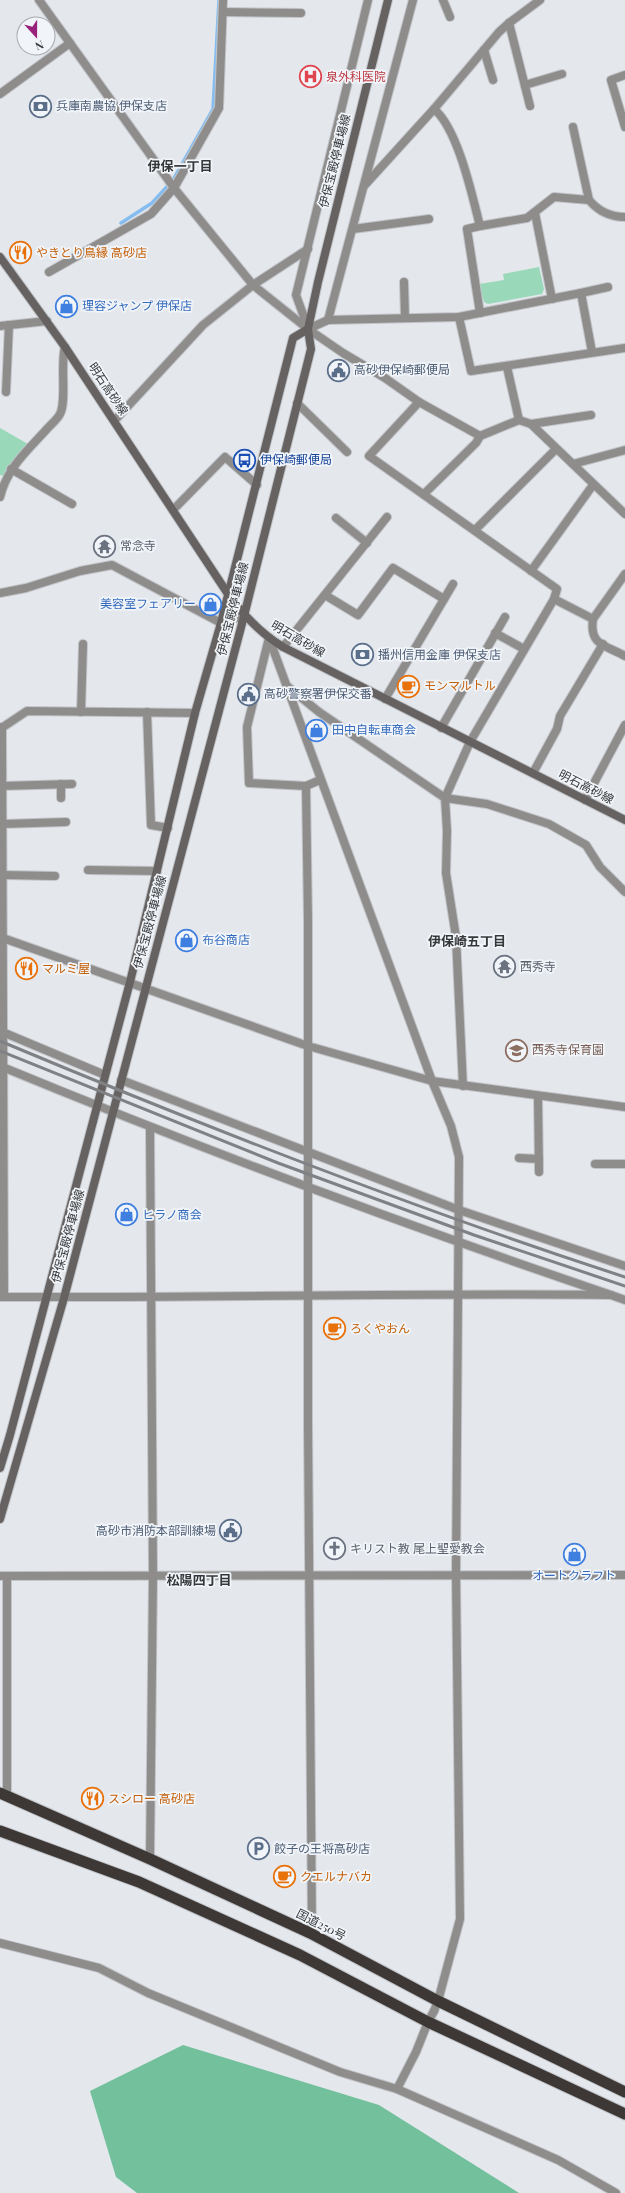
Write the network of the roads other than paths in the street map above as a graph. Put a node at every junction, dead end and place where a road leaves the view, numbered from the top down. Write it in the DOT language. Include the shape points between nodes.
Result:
graph roads {
  1 [pos="39,0"];
  2 [pos="223,0"];
  3 [pos="368,0"];
  4 [pos="388,0"];
  5 [pos="413,0"];
  6 [pos="443,0"];
  7 [pos="540,0"];
  8 [pos="223,12"];
  9 [pos="301,13"];
  10 [pos="450,17"];
  11 [pos="509,23"];
  12 [pos="70,43"];
  13 [pos="484,50"];
  14 [pos="562,74"];
  15 [pos="625,74"];
  16 [pos="493,80"];
  17 [pos="525,85"];
  18 [pos="0,94"];
  19 [pos="530,106"];
  20 [pos="434,109"];
  21 [pos="573,127"];
  22 [pos="625,127"];
  23 [pos="174,188"];
  24 [pos="362,188"];
  25 [pos="589,200"];
  26 [pos="535,213"];
  27 [pos="625,217"];
  28 [pos="429,219"];
  29 [pos="480,226"];
  30 [pos="352,228"];
  31 [pos="308,249"];
  32 [pos="0,257"];
  33 [pos="49,272"];
  34 [pos="404,282"];
  35 [pos="253,285"];
  36 [pos="608,287"];
  37 [pos="581,293"];
  38 [pos="552,299"];
  39 [pos="480,313"];
  40 [pos="459,317"];
  41 [pos="405,318"];
  42 [pos="328,320"];
  43 [pos="47,321"];
  44 [pos="9,325"];
  45 [pos="0,326"];
  46 [pos="308,329"];
  47 [pos="66,347"];
  48 [pos="625,348"];
  49 [pos="592,352"];
  50 [pos="507,367"];
  51 [pos="6,392"];
  52 [pos="418,402"];
  53 [pos="297,403"];
  54 [pos="591,415"];
  55 [pos="115,420"];
  56 [pos="519,420"];
  57 [pos="531,424"];
  58 [pos="480,436"];
  59 [pos="556,449"];
  60 [pos="625,450"];
  61 [pos="347,452"];
  62 [pos="573,464"];
  63 [pos="12,469"];
  64 [pos="2,480"];
  65 [pos="257,485"];
  66 [pos="592,485"];
  67 [pos="424,494"];
  68 [pos="0,497"];
  69 [pos="72,504"];
  70 [pos="173,510"];
  71 [pos="625,514"];
  72 [pos="387,517"];
  73 [pos="336,518"];
  74 [pos="475,530"];
  75 [pos="367,543"];
  76 [pos="531,570"];
  77 [pos="625,574"];
  78 [pos="453,584"];
  79 [pos="0,593"];
  80 [pos="228,594"];
  81 [pos="325,595"];
  82 [pos="444,599"];
  83 [pos="554,599"];
  84 [pos="244,616"];
  85 [pos="505,617"];
  86 [pos="593,619"];
  87 [pos="221,623"];
  88 [pos="495,633"];
  89 [pos="269,638"];
  90 [pos="83,644"];
  91 [pos="603,644"];
  92 [pos="284,647"];
  93 [pos="524,649"];
  94 [pos="625,656"];
  95 [pos="287,686"];
  96 [pos="385,699"];
  97 [pos="81,712"];
  98 [pos="147,712"];
  99 [pos="195,712"];
  100 [pos="625,725"];
  101 [pos="1,728"];
  102 [pos="441,728"];
  103 [pos="470,742"];
  104 [pos="533,773"];
  105 [pos="320,780"];
  106 [pos="61,784"];
  107 [pos="72,784"];
  108 [pos="2,786"];
  109 [pos="306,786"];
  110 [pos="61,798"];
  111 [pos="445,798"];
  112 [pos="585,800"];
  113 [pos="625,820"];
  114 [pos="66,822"];
  115 [pos="3,824"];
  116 [pos="168,828"];
  117 [pos="88,870"];
  118 [pos="157,871"];
  119 [pos="3,875"];
  120 [pos="55,876"];
  121 [pos="625,892"];
  122 [pos="2,937"];
  123 [pos="130,982"];
  124 [pos="144,988"];
  125 [pos="2,1032"];
  126 [pos="308,1046"];
  127 [pos="2,1067"];
  128 [pos="105,1075"];
  129 [pos="121,1080"];
  130 [pos="432,1081"];
  131 [pos="463,1086"];
  132 [pos="538,1096"];
  133 [pos="97,1107"];
  134 [pos="625,1107"];
  135 [pos="112,1113"];
  136 [pos="150,1127"];
  137 [pos="307,1153"];
  138 [pos="519,1158"];
  139 [pos="539,1158"];
  140 [pos="595,1164"];
  141 [pos="625,1164"];
  142 [pos="539,1172"];
  143 [pos="308,1187"];
  144 [pos="458,1210"];
  145 [pos="458,1243"];
  146 [pos="625,1266"];
  147 [pos="458,1294"];
  148 [pos="611,1295"];
  149 [pos="308,1296"];
  150 [pos="2,1297"];
  151 [pos="45,1298"];
  152 [pos="64,1298"];
  153 [pos="152,1299"];
  154 [pos="625,1300"];
  155 [pos="0,1468"];
  156 [pos="0,1519"];
  157 [pos="153,1575"];
  158 [pos="311,1575"];
  159 [pos="456,1575"];
  160 [pos="625,1575"];
  161 [pos="4,1576"];
  162 [pos="3,1794"];
  163 [pos="0,1831"];
  164 [pos="150,1859"];
  165 [pos="312,1935"];
  166 [pos="0,1943"];
  167 [pos="436,2006"];
  168 [pos="428,2022"];
  169 [pos="397,2090"];
  170 [pos="625,2092"];
  171 [pos="625,2114"];
  172 [pos="616,2193"];
  1 -- 12 [label="street"];
  2 -- 8 [label="street"];
  3 -- 31 [label="street"];
  4 -- 46 [label="main road, 伊保宝殿停車場線"];
  5 -- 24 [label="street"];
  6 -- 10 [label="street"];
  7 -- 11 [label="street"];
  8 -- 9 [label="street"];
  8 -- 23 [label="street" via="219,108"];
  11 -- 13 [label="street"];
  11 -- 17 [label="street"];
  12 -- 18 [label="street"];
  12 -- 23 [label="street"];
  13 -- 16 [label="street"];
  13 -- 20 [label="street"];
  14 -- 17 [label="street"];
  15 -- 22 [label="street" via="611,80"];
  17 -- 19 [label="street"];
  20 -- 24 [label="street"];
  20 -- 29 [label="street" via="455,143"];
  21 -- 25 [label="street"];
  23 -- 33 [label="street" via="151,214"];
  23 -- 35 [label="street"];
  24 -- 30 [label="street"];
  25 -- 26 [label="street" via="554,197"];
  25 -- 27 [label="street" via="609,216"];
  26 -- 29 [label="street" via="527,218"];
  26 -- 38 [label="street"];
  28 -- 30 [label="street"];
  29 -- 39 [label="street" via="467,230"];
  30 -- 42 [label="street"];
  31 -- 35 [label="street"];
  31 -- 46 [label="street" via="296,295"];
  32 -- 43 [label="main road, 明石高砂線"];
  34 -- 41 [label="street"];
  35 -- 46 [label="street"];
  35 -- 55 [label="street" via="203,324"];
  36 -- 37 [label="street"];
  37 -- 38 [label="street"];
  37 -- 49 [label="street"];
  38 -- 39 [label="street"];
  39 -- 40 [label="street"];
  40 -- 41 [label="street"];
  40 -- 50 [label="street" via="471,371"];
  41 -- 42 [label="street"];
  42 -- 46 [label="street"];
  43 -- 44 [label="street"];
  43 -- 47 [label="main road, 明石高砂線"];
  44 -- 45 [label="street"];
  44 -- 51 [label="street"];
  46 -- 52 [label="street"];
  46 -- 53 [label="main road, 伊保宝殿停車場線" via="311,350"];
  46 -- 65 [label="main road, 伊保宝殿停車場線" via="293,338"];
  47 -- 55 [label="main road, 明石高砂線"];
  47 -- 63 [label="street" via="63,354 61,413"];
  48 -- 49 [label="street"];
  49 -- 50 [label="street"];
  50 -- 56 [label="street"];
  52 -- 58 [label="street"];
  52 -- 67 [label="street" via="369,456"];
  53 -- 61 [label="street"];
  53 -- 84 [label="main road, 伊保宝殿停車場線"];
  54 -- 57 [label="street"];
  55 -- 70 [label="main road, 明石高砂線"];
  56 -- 57 [label="street"];
  56 -- 58 [label="street"];
  57 -- 59 [label="street"];
  58 -- 67 [label="street"];
  59 -- 62 [label="street"];
  59 -- 74 [label="street"];
  60 -- 62 [label="street"];
  62 -- 66 [label="street"];
  63 -- 64 [label="street"];
  63 -- 69 [label="street"];
  64 -- 68 [label="street"];
  65 -- 70 [label="street" via="225,457"];
  65 -- 80 [label="main road, 伊保宝殿停車場線"];
  66 -- 71 [label="street"];
  66 -- 76 [label="street"];
  67 -- 74 [label="street"];
  70 -- 80 [label="main road, 明石高砂線"];
  72 -- 75 [label="street"];
  73 -- 75 [label="street"];
  74 -- 76 [label="street" via="482,538"];
  75 -- 81 [label="street"];
  76 -- 83 [label="street" via="557,589"];
  77 -- 86 [label="street"];
  78 -- 82 [label="street"];
  79 -- 87 [label="street" via="112,565"];
  80 -- 84 [label="main road, 明石高砂線"];
  80 -- 87 [label="main road, 伊保宝殿停車場線"];
  81 -- 82 [label="street" via="358,615 393,568"];
  81 -- 92 [label="street"];
  82 -- 96 [label="street"];
  83 -- 86 [label="street"];
  83 -- 93 [label="street"];
  84 -- 87 [label="street"];
  84 -- 89 [label="main road, 明石高砂線"];
  84 -- 124 [label="main road, 伊保宝殿停車場線"];
  85 -- 88 [label="street"];
  86 -- 91 [label="street" via="591,631 595,640"];
  87 -- 99 [label="main road, 伊保宝殿停車場線"];
  88 -- 93 [label="street"];
  88 -- 102 [label="street"];
  89 -- 92 [label="main road, 明石高砂線"];
  89 -- 95 [label="street"];
  89 -- 109 [label="street" via="247,727 249,783"];
  90 -- 97 [label="street"];
  91 -- 94 [label="street"];
  91 -- 104 [label="street" via="560,716 557,729"];
  92 -- 96 [label="main road, 明石高砂線"];
  93 -- 103 [label="street"];
  95 -- 105 [label="street"];
  95 -- 111 [label="street" via="319,712"];
  96 -- 102 [label="main road, 明石高砂線"];
  97 -- 98 [label="street"];
  97 -- 101 [label="street" via="27,711"];
  98 -- 99 [label="street"];
  98 -- 116 [label="street" via="150,825"];
  99 -- 116 [label="main road, 伊保宝殿停車場線"];
  100 -- 112 [label="street"];
  101 -- 108 [label="street"];
  102 -- 103 [label="main road, 明石高砂線"];
  103 -- 104 [label="main road, 明石高砂線"];
  103 -- 111 [label="street"];
  104 -- 112 [label="main road, 明石高砂線"];
  105 -- 109 [label="street"];
  105 -- 130 [label="street"];
  106 -- 107 [label="street"];
  106 -- 108 [label="street"];
  106 -- 110 [label="street"];
  108 -- 115 [label="street"];
  109 -- 126 [label="street"];
  111 -- 121 [label="street" via="487,804 549,824 586,845 600,867"];
  111 -- 131 [label="street" via="446,873 456,937"];
  112 -- 113 [label="main road, 明石高砂線"];
  114 -- 115 [label="street"];
  115 -- 119 [label="street"];
  116 -- 118 [label="main road, 伊保宝殿停車場線"];
  117 -- 118 [label="street"];
  118 -- 123 [label="main road, 伊保宝殿停車場線"];
  119 -- 120 [label="street"];
  119 -- 122 [label="street"];
  122 -- 123 [label="street"];
  122 -- 125 [label="street"];
  123 -- 124 [label="street"];
  123 -- 128 [label="main road, 伊保宝殿停車場線"];
  124 -- 126 [label="street"];
  124 -- 129 [label="main road, 伊保宝殿停車場線"];
  125 -- 127 [label="street"];
  125 -- 128 [label="street"];
  126 -- 130 [label="street"];
  126 -- 137 [label="street"];
  127 -- 133 [label="street"];
  127 -- 150 [label="street"];
  128 -- 133 [label="main road, 伊保宝殿停車場線"];
  129 -- 135 [label="main road, 伊保宝殿停車場線"];
  129 -- 137 [label="street"];
  130 -- 131 [label="street"];
  130 -- 144 [label="street" via="451,1126 458,1153"];
  131 -- 132 [label="street"];
  132 -- 134 [label="street"];
  132 -- 139 [label="street"];
  133 -- 135 [label="street"];
  133 -- 151 [label="main road, 伊保宝殿停車場線"];
  135 -- 136 [label="street"];
  135 -- 152 [label="main road, 伊保宝殿停車場線"];
  136 -- 143 [label="street"];
  136 -- 153 [label="street"];
  137 -- 143 [label="street"];
  137 -- 144 [label="street"];
  138 -- 139 [label="street"];
  139 -- 142 [label="street"];
  140 -- 141 [label="street"];
  143 -- 145 [label="street"];
  143 -- 149 [label="street"];
  144 -- 145 [label="street"];
  144 -- 146 [label="street"];
  145 -- 147 [label="street"];
  145 -- 148 [label="street"];
  147 -- 148 [label="street"];
  147 -- 149 [label="street"];
  147 -- 159 [label="street"];
  148 -- 154 [label="street"];
  149 -- 153 [label="street"];
  149 -- 158 [label="street"];
  150 -- 151 [label="street"];
  151 -- 152 [label="street"];
  151 -- 155 [label="main road, 伊保宝殿停車場線"];
  152 -- 153 [label="street"];
  152 -- 156 [label="main road, 伊保宝殿停車場線"];
  153 -- 157 [label="street"];
  157 -- 158 [label="street"];
  157 -- 161 [label="street"];
  157 -- 164 [label="street"];
  158 -- 159 [label="street"];
  158 -- 165 [label="street"];
  159 -- 160 [label="street"];
  159 -- 167 [label="street" via="460,1919"];
  161 -- 162 [label="street"];
  162 -- 164 [label="highway, 国道250号"];
  163 -- 168 [label="highway" via="139,1882 300,1955"];
  164 -- 165 [label="highway, 国道250号"];
  165 -- 167 [label="highway, 国道250号"];
  166 -- 169 [label="street" via="99,1968 148,1993 333,2069"];
  167 -- 168 [label="street"];
  167 -- 170 [label="highway, 国道250号"];
  168 -- 169 [label="street"];
  168 -- 171 [label="highway"];
  169 -- 172 [label="street" via="558,2160"];
}
